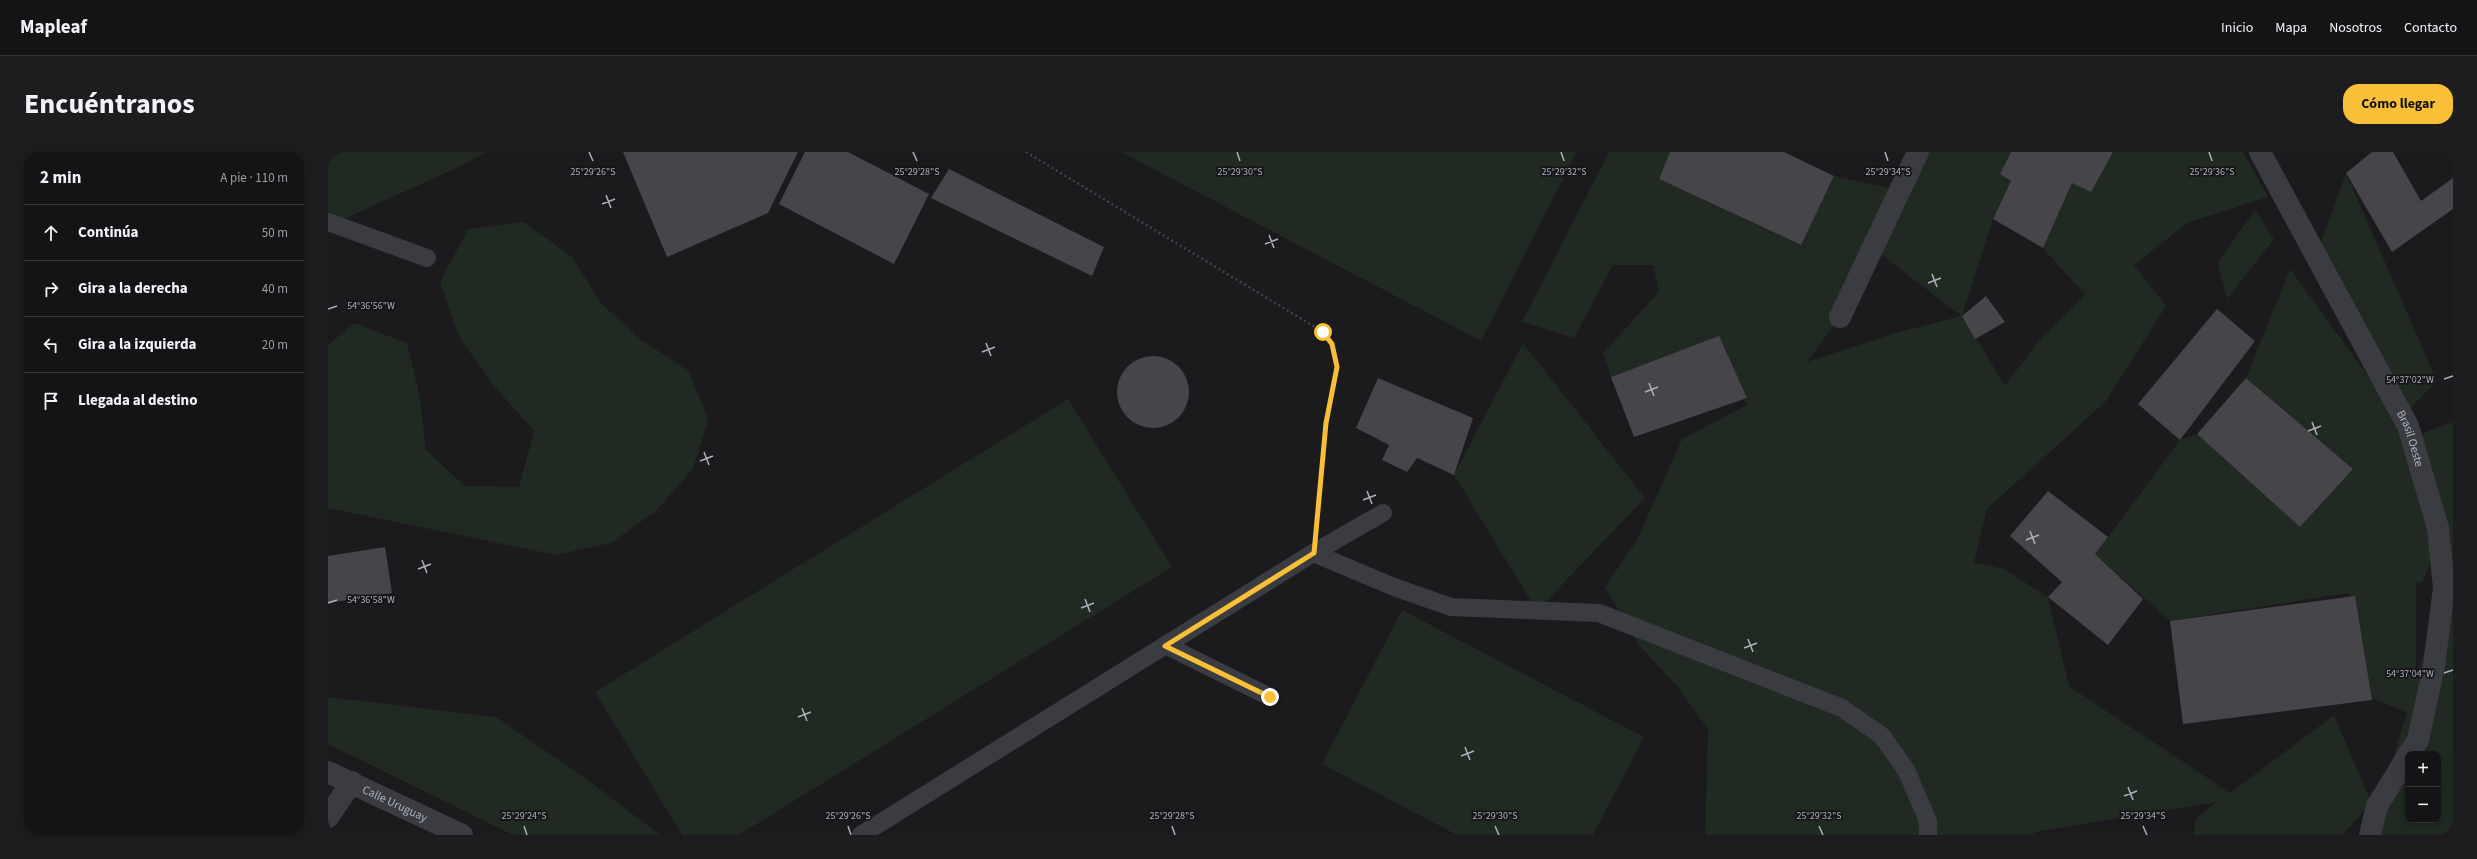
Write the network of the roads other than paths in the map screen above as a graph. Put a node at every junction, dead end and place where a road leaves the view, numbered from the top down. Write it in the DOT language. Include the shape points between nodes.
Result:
graph roads {
  1 [pos="1918,152"];
  2 [pos="2260,152"];
  3 [pos="328,222"];
  4 [pos="427,258"];
  5 [pos="1840,318"];
  6 [pos="1383,513"];
  7 [pos="1314,553"];
  8 [pos="1165,646"];
  9 [pos="1270,697"];
  10 [pos="2411,751"];
  11 [pos="2405,761"];
  12 [pos="328,772"];
  13 [pos="352,782"];
  14 [pos="328,816"];
  15 [pos="462,835"];
  16 [pos="861,835"];
  17 [pos="1928,835"];
  18 [pos="2370,835"];
  1 -- 5 [label="street"];
  2 -- 10 [label="street, Brasil Oeste" via="2408,426 2438,528 2444,588 2434,666 2418,740"];
  3 -- 4 [label="lane"];
  6 -- 7 [label="lane"];
  7 -- 8 [label="lane"];
  7 -- 17 [label="lane" via="1394,587 1451,607 1600,613 1842,708 1882,736 1906,770 1928,821"];
  8 -- 9 [label="lane"];
  8 -- 16 [label="lane"];
  11 -- 18 [label="street, Brasil Oeste" via="2377,806"];
  12 -- 13 [label="street, Calle Uruguay"];
  13 -- 14 [label="street"];
  13 -- 15 [label="street, Calle Uruguay"];
}
